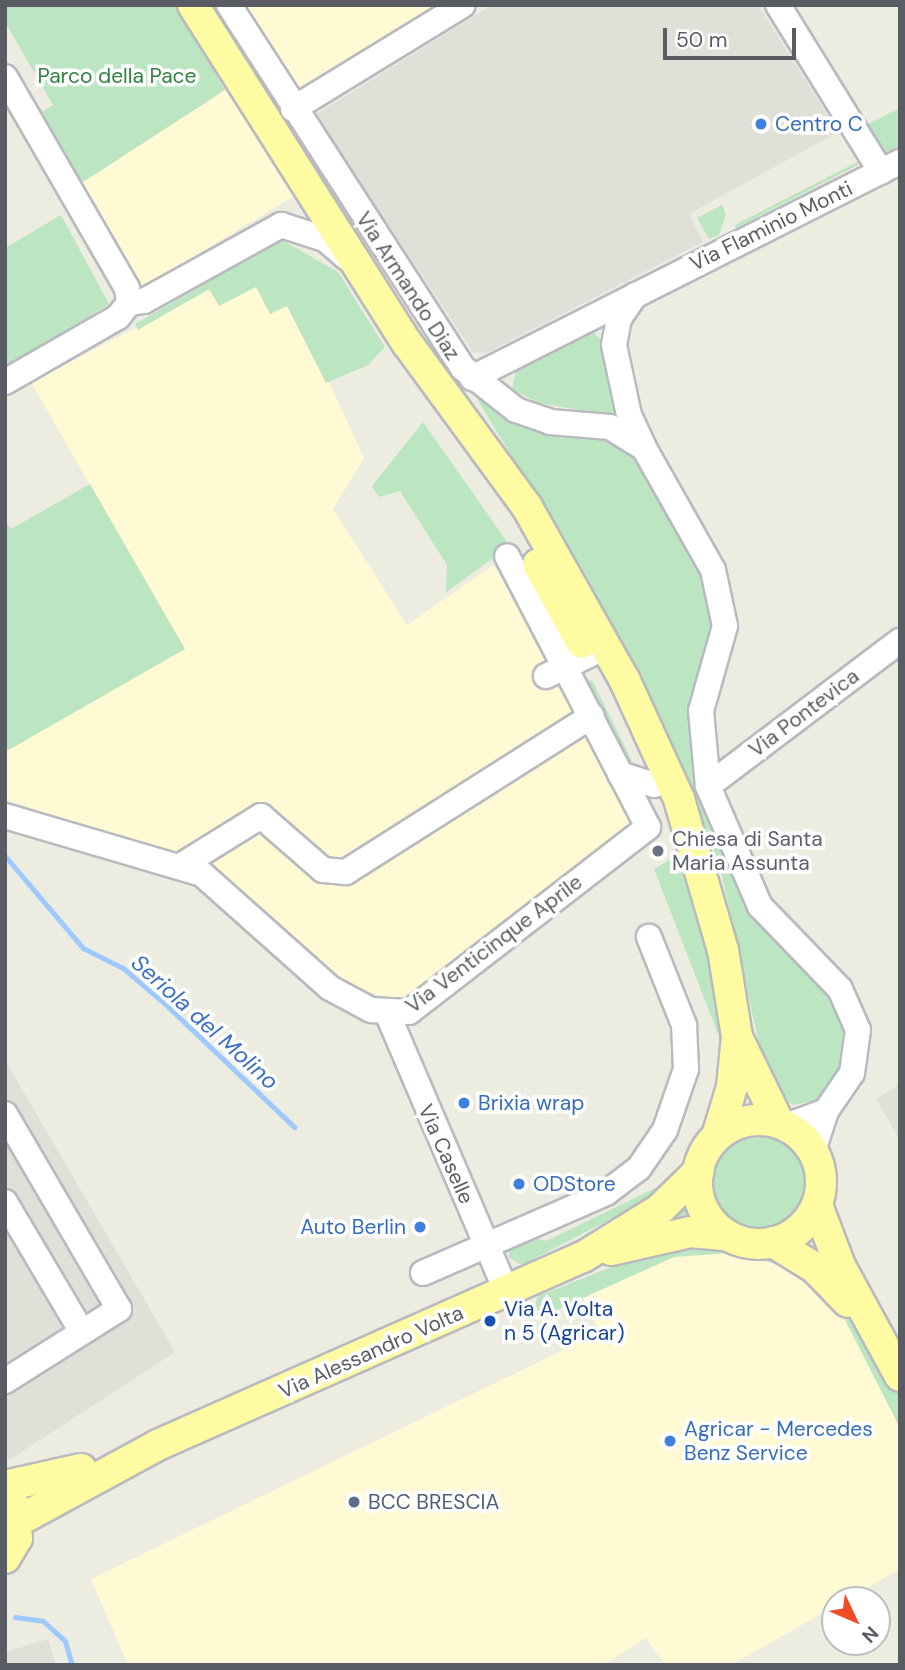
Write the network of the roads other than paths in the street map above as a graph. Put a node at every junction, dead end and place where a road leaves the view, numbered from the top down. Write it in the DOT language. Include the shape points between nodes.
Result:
graph roads {
  1 [pos="192,5"];
  2 [pos="229,5"];
  3 [pos="463,5"];
  4 [pos="778,5"];
  5 [pos="5,77"];
  6 [pos="293,109"];
  7 [pos="890,167"];
  8 [pos="359,270"];
  9 [pos="642,289"];
  10 [pos="129,303"];
  11 [pos="585,318"];
  12 [pos="615,331"];
  13 [pos="407,343"];
  14 [pos="528,349"];
  15 [pos="472,378"];
  16 [pos="5,382"];
  17 [pos="516,410"];
  18 [pos="620,421"];
  19 [pos="508,556"];
  20 [pos="900,641"];
  21 [pos="568,666"];
  22 [pos="625,681"];
  23 [pos="592,716"];
  24 [pos="620,774"];
  25 [pos="654,786"];
  26 [pos="708,786"];
  27 [pos="5,816"];
  28 [pos="648,827"];
  29 [pos="182,866"];
  30 [pos="708,893"];
  31 [pos="649,937"];
  32 [pos="388,1015"];
  33 [pos="737,1036"];
  34 [pos="826,1111"];
  35 [pos="5,1114"];
  36 [pos="782,1124"];
  37 [pos="717,1136"];
  38 [pos="813,1151"];
  39 [pos="699,1171"];
  40 [pos="5,1202"];
  41 [pos="817,1205"];
  42 [pos="727,1235"];
  43 [pos="773,1242"];
  44 [pos="486,1245"];
  45 [pos="583,1257"];
  46 [pos="423,1273"];
  47 [pos="507,1292"];
  48 [pos="82,1332"];
  49 [pos="876,1338"];
  50 [pos="900,1376"];
  51 [pos="5,1381"];
  52 [pos="158,1445"];
  53 [pos="5,1486"];
  54 [pos="5,1491"];
  55 [pos="18,1521"];
  56 [pos="5,1558"];
  1 -- 8 [label="main road, Via Armando Diaz"];
  2 -- 6 [label="street, Via Armando Diaz"];
  3 -- 6 [label="street"];
  4 -- 7 [label="street"];
  5 -- 10 [label="street" via="127,288"];
  6 -- 15 [label="street, Via Armando Diaz" via="438,335"];
  7 -- 9 [label="street, Via Flaminio Monti"];
  8 -- 10 [label="street" via="325,239 281,225 144,301"];
  8 -- 13 [label="main road, Via Armando Diaz"];
  9 -- 11 [label="street, Via Flaminio Monti"];
  9 -- 12 [label="street, Via Flaminio Monti" via="625,306"];
  10 -- 16 [label="street" via="118,317"];
  11 -- 12 [label="street" via="601,317"];
  11 -- 14 [label="street, Via Flaminio Monti"];
  12 -- 18 [label="street"];
  13 -- 21 [label="main road, Via Armando Diaz" via="413,368 513,519"];
  13 -- 22 [label="main road, Via Armando Diaz" via="527,507"];
  14 -- 15 [label="street, Via Flaminio Monti"];
  14 -- 17 [label="street" via="506,381"];
  15 -- 17 [label="street, Via Armando Diaz"];
  17 -- 18 [label="street, Via Armando Diaz" via="550,422"];
  18 -- 26 [label="street" via="644,448 723,600 723,636 701,711"];
  19 -- 21 [label="street, Via Armando Diaz"];
  20 -- 26 [label="street, Via Pontevica"];
  21 -- 22 [label="main road, Via Armando Diaz"];
  21 -- 23 [label="street, Via Armando Diaz"];
  21 -- 25 [label="main road, Via Armando Diaz"];
  22 -- 30 [label="main road, Via Armando Diaz" via="679,799"];
  23 -- 24 [label="street, Via Armando Diaz"];
  23 -- 29 [label="street" via="346,872 323,870 261,816"];
  24 -- 25 [label="street"];
  24 -- 28 [label="street, Via Armando Diaz"];
  25 -- 30 [label="main road, Via Armando Diaz"];
  26 -- 34 [label="street" via="760,906 852,1008 856,1063"];
  27 -- 29 [label="street, Via Venticinque Aprile"];
  28 -- 32 [label="street, Via Venticinque Aprile" via="409,1012"];
  29 -- 32 [label="street, Via Venticinque Aprile" via="202,874 330,988"];
  30 -- 33 [label="main road, Via Armando Diaz"];
  31 -- 44 [label="street" via="684,1025 686,1069 666,1130 639,1168 606,1193"];
  32 -- 44 [label="street, Via Caselle"];
  33 -- 36 [label="main road, Via Armando Diaz"];
  33 -- 37 [label="main road, Via Armando Diaz" via="732,1087"];
  34 -- 36 [label="street"];
  34 -- 38 [label="street"];
  35 -- 48 [label="street" via="118,1308"];
  36 -- 37 [label="main road" via="746,1121"];
  36 -- 38 [label="main road"];
  37 -- 39 [label="main road"];
  38 -- 41 [label="main road" via="821,1174"];
  39 -- 42 [label="main road" via="703,1207"];
  39 -- 45 [label="main road, Via Alessandro Volta" via="660,1209"];
  40 -- 48 [label="street"];
  41 -- 43 [label="main road" via="799,1229"];
  41 -- 49 [label="main road"];
  42 -- 43 [label="main road"];
  42 -- 45 [label="main road, Via Alessandro Volta" via="671,1234"];
  43 -- 49 [label="main road" via="815,1268"];
  44 -- 46 [label="street"];
  44 -- 47 [label="street, Via Caselle"];
  45 -- 47 [label="main road, Via Alessandro Volta"];
  47 -- 52 [label="main road, Via Alessandro Volta"];
  48 -- 51 [label="street"];
  49 -- 50 [label="main road"];
  52 -- 53 [label="main road, Via Alessandro Volta"];
  52 -- 55 [label="main road, Via Alessandro Volta"];
  54 -- 55 [label="main road"];
  55 -- 56 [label="main road"];
}
